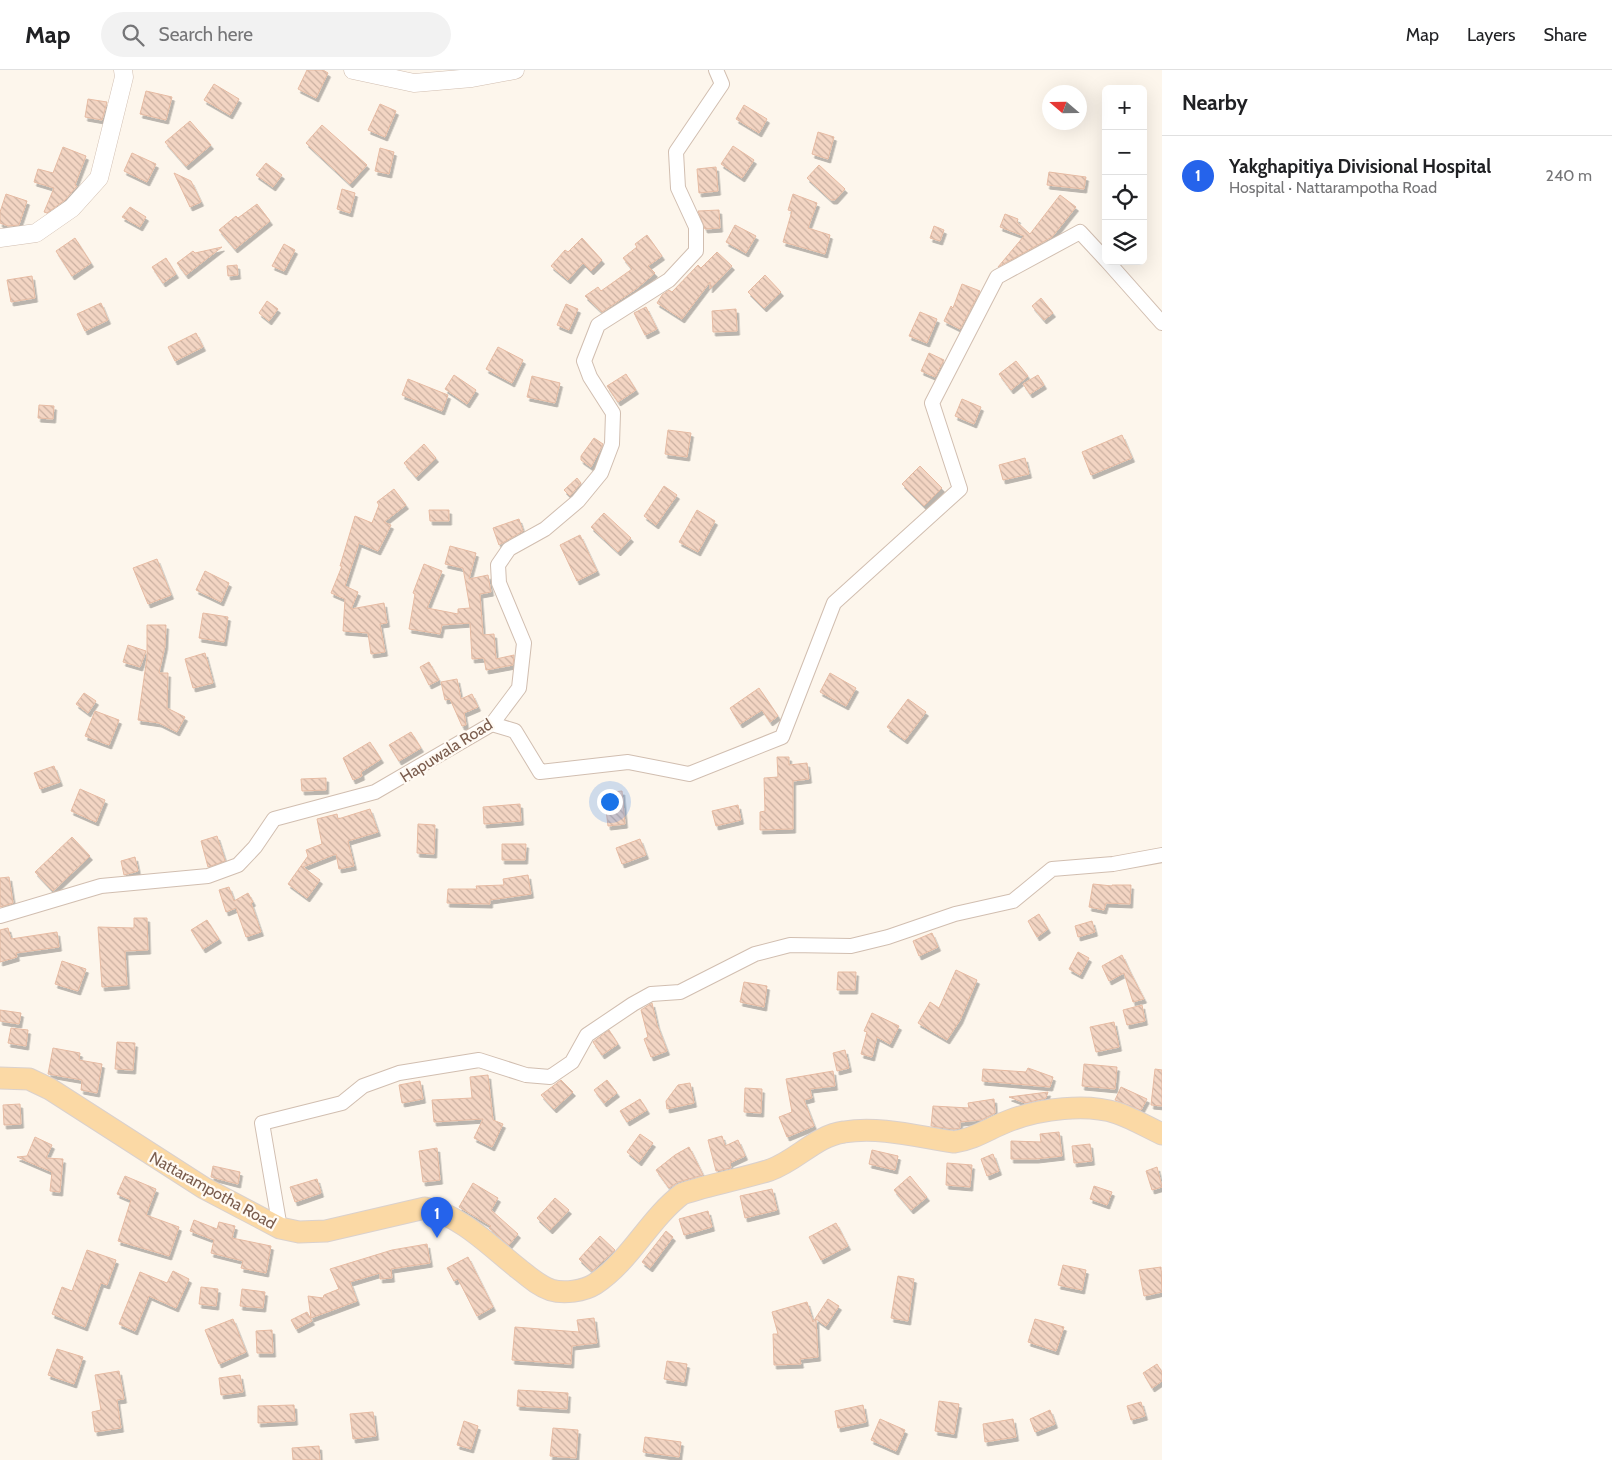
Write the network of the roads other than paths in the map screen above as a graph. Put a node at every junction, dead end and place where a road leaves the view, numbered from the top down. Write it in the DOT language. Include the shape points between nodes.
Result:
graph roads {
  1 [pos="123,70"];
  2 [pos="353,70"];
  3 [pos="515,70"];
  4 [pos="716,70"];
  5 [pos="0,238"];
  6 [pos="1102,256"];
  7 [pos="1111,265"];
  8 [pos="1162,322"];
  9 [pos="492,724"];
  10 [pos="1162,855"];
  11 [pos="0,916"];
  12 [pos="0,1078"];
  13 [pos="1162,1134"];
  14 [pos="280,1228"];
  1 -- 5 [label="street" via="99,178 72,208 36,233"];
  2 -- 3 [label="street" via="414,83"];
  4 -- 9 [label="street, Hapuwala Road" via="722,84 676,152 678,188 696,227 696,251 669,280 598,325 584,361 613,414 612,444 601,473 578,501 545,529 509,549 498,564 499,583 524,643 519,688"];
  6 -- 9 [label="street" via="1080,232 997,277 932,404 960,489 834,603 782,737 689,774 628,762 540,772 515,731"];
  7 -- 8 [label="street"];
  9 -- 11 [label="street, Hapuwala Road" via="375,792 274,819 238,865 208,876 101,886"];
  10 -- 14 [label="street" via="1113,864 1052,869 1013,901 955,914 851,946 790,945 755,954 680,992 651,994 633,1004 587,1035 572,1062 550,1077 526,1075 479,1060 400,1073 363,1086 342,1103 262,1123"];
  12 -- 14 [label="main road, Nattarampotha Road" via="29,1080 50,1089 204,1188"];
  13 -- 14 [label="main road, Nattarampotha Road" via="1116,1113 1076,1109 1034,1113 1010,1120 968,1140 954,1142 869,1130 828,1136 790,1161 771,1169 682,1194 615,1267 594,1285 574,1292 552,1291 536,1283 473,1232 439,1211 425,1208 326,1231 299,1232"];
}
